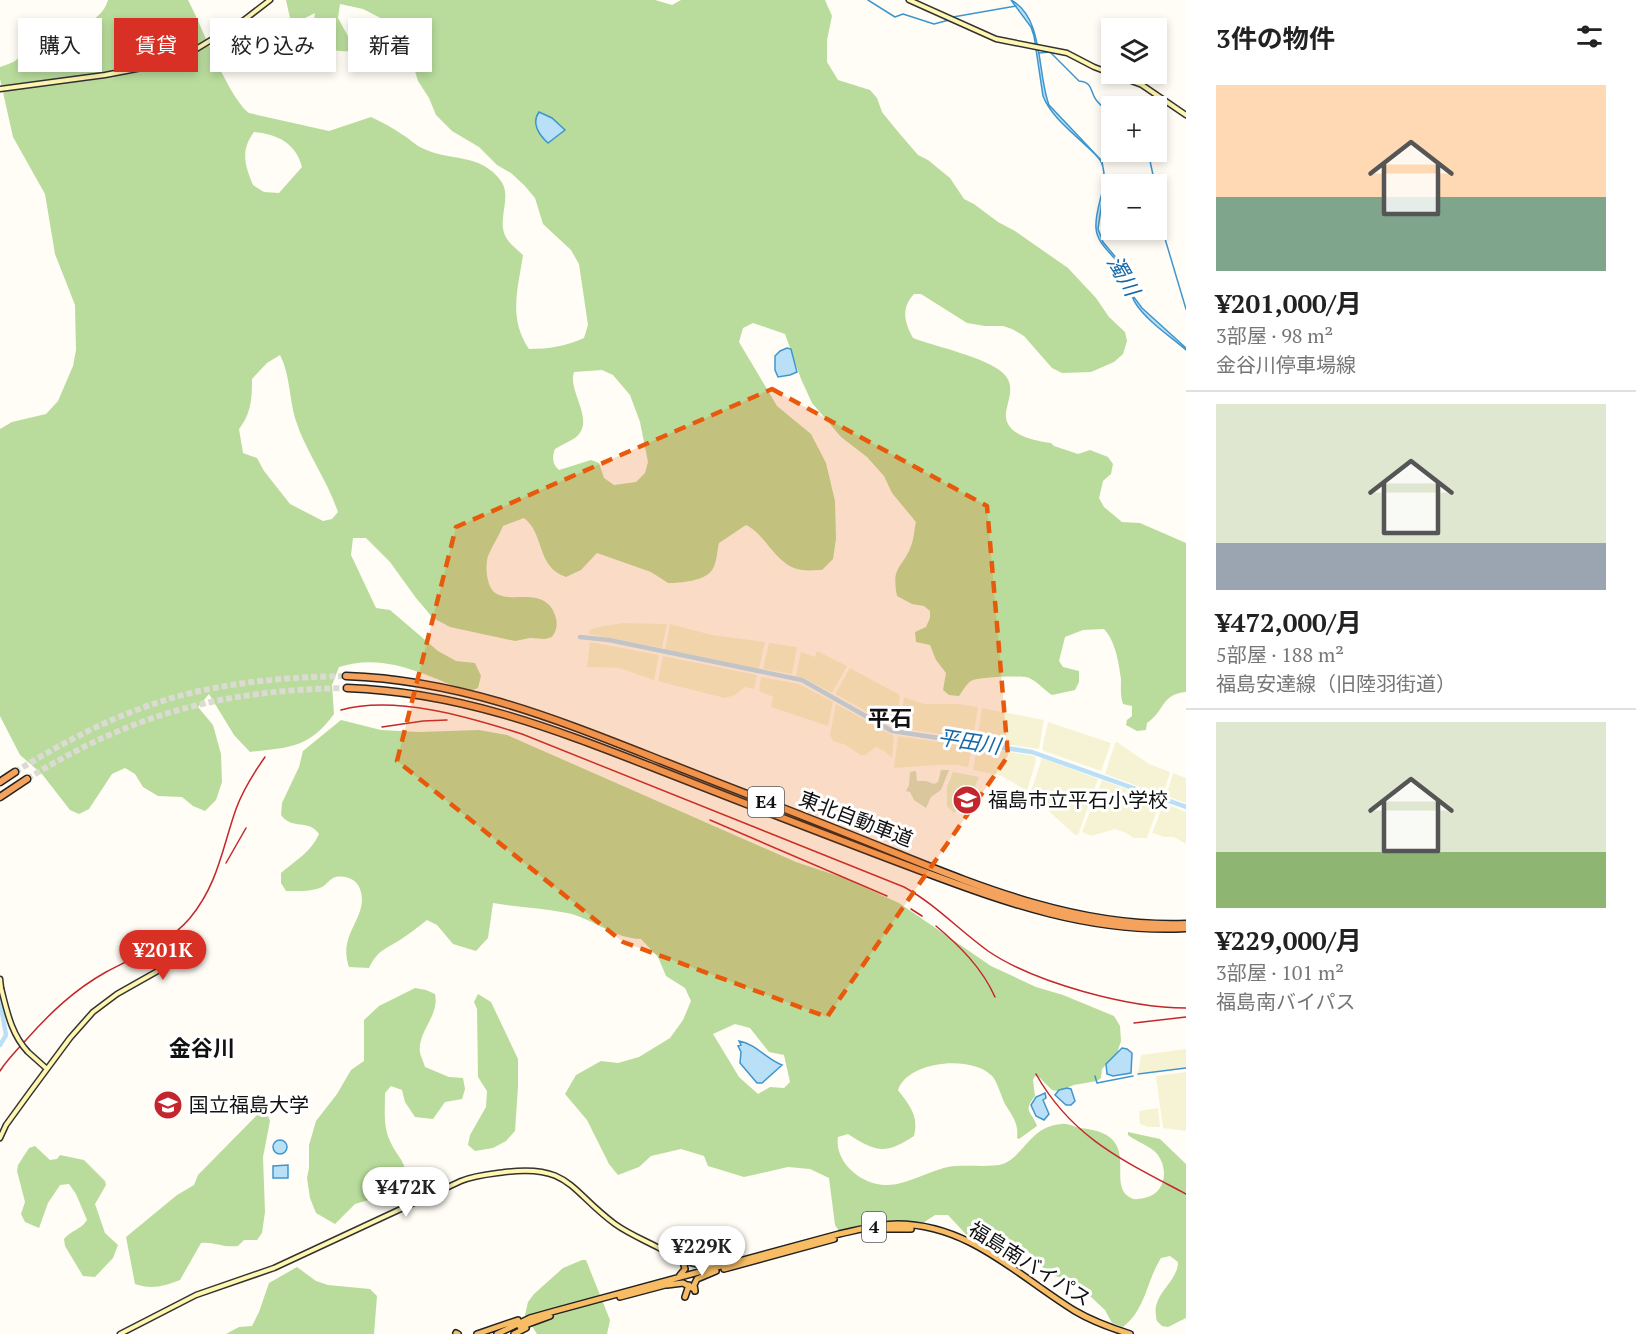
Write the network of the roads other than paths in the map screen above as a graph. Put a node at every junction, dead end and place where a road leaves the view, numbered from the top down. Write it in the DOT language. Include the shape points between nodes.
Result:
graph roads {
  1 [pos="270,0"];
  2 [pos="909,0"];
  3 [pos="0,90"];
  4 [pos="1186,115"];
  5 [pos="346,676"];
  6 [pos="347,688"];
  7 [pos="15,772"];
  8 [pos="27,779"];
  9 [pos="0,782"];
  10 [pos="0,797"];
  11 [pos="1186,926"];
  12 [pos="202,946"];
  13 [pos="0,979"];
  14 [pos="1,988"];
  15 [pos="47,1069"];
  16 [pos="0,1138"];
  17 [pos="683,1261"];
  18 [pos="724,1266"];
  19 [pos="716,1271"];
  20 [pos="667,1282"];
  21 [pos="689,1285"];
  22 [pos="632,1292"];
  23 [pos="686,1297"];
  24 [pos="566,1308"];
  25 [pos="555,1314"];
  26 [pos="1094,1323"];
  27 [pos="1102,1326"];
  28 [pos="120,1334"];
  29 [pos="477,1334"];
  30 [pos="497,1334"];
  31 [pos="504,1334"];
  32 [pos="514,1334"];
  33 [pos="1118,1334"];
  34 [pos="1130,1334"];
  1 -- 3 [label="main road" via="244,20 168,63"];
  2 -- 4 [label="main road" via="996,39 1067,53 1142,85"];
  5 -- 11 [label="highway, 東北自動車道 / E4" via="436,686 511,704 941,871 1039,905 1114,921"];
  6 -- 11 [label="highway, 東北自動車道 / E4" via="435,698 510,715 940,878 1041,912 1114,926"];
  7 -- 9 [label="highway"];
  8 -- 10 [label="highway"];
  12 -- 15 [label="main road" via="99,1006"];
  13 -- 14 [label="main road"];
  14 -- 15 [label="main road, bridge" via="18,1041"];
  15 -- 16 [label="main road"];
  17 -- 18 [label="main road" via="705,1267"];
  17 -- 20 [label="highway" via="684,1272"];
  17 -- 28 [label="main road" via="615,1224 553,1174 524,1170 485,1174 450,1186 274,1268 196,1295"];
  18 -- 20 [label="highway, 福島南バイパス / 4"];
  18 -- 26 [label="highway, 福島南バイパス / 4" via="875,1226 927,1227 982,1248"];
  19 -- 20 [label="highway, 福島南バイパス / 4"];
  19 -- 21 [label="highway" via="697,1279 695,1290"];
  19 -- 26 [label="highway, 福島南バイパス / 4" via="875,1230 927,1230 969,1244 1069,1311"];
  20 -- 21 [label="highway"];
  20 -- 22 [label="highway, 福島南バイパス / 4"];
  21 -- 23 [label="highway"];
  22 -- 24 [label="highway, 福島南バイパス / 4"];
  22 -- 25 [label="highway, 福島南バイパス / 4"];
  24 -- 29 [label="highway"];
  24 -- 30 [label="highway, 福島南バイパス / 4" via="530,1318"];
  25 -- 31 [label="highway, 福島南バイパス / 4"];
  25 -- 32 [label="highway"];
  26 -- 27 [label="highway, 福島南バイパス / 4"];
  27 -- 33 [label="highway, 福島南バイパス / 4"];
  27 -- 34 [label="highway, 福島南バイパス / 4"];
}
